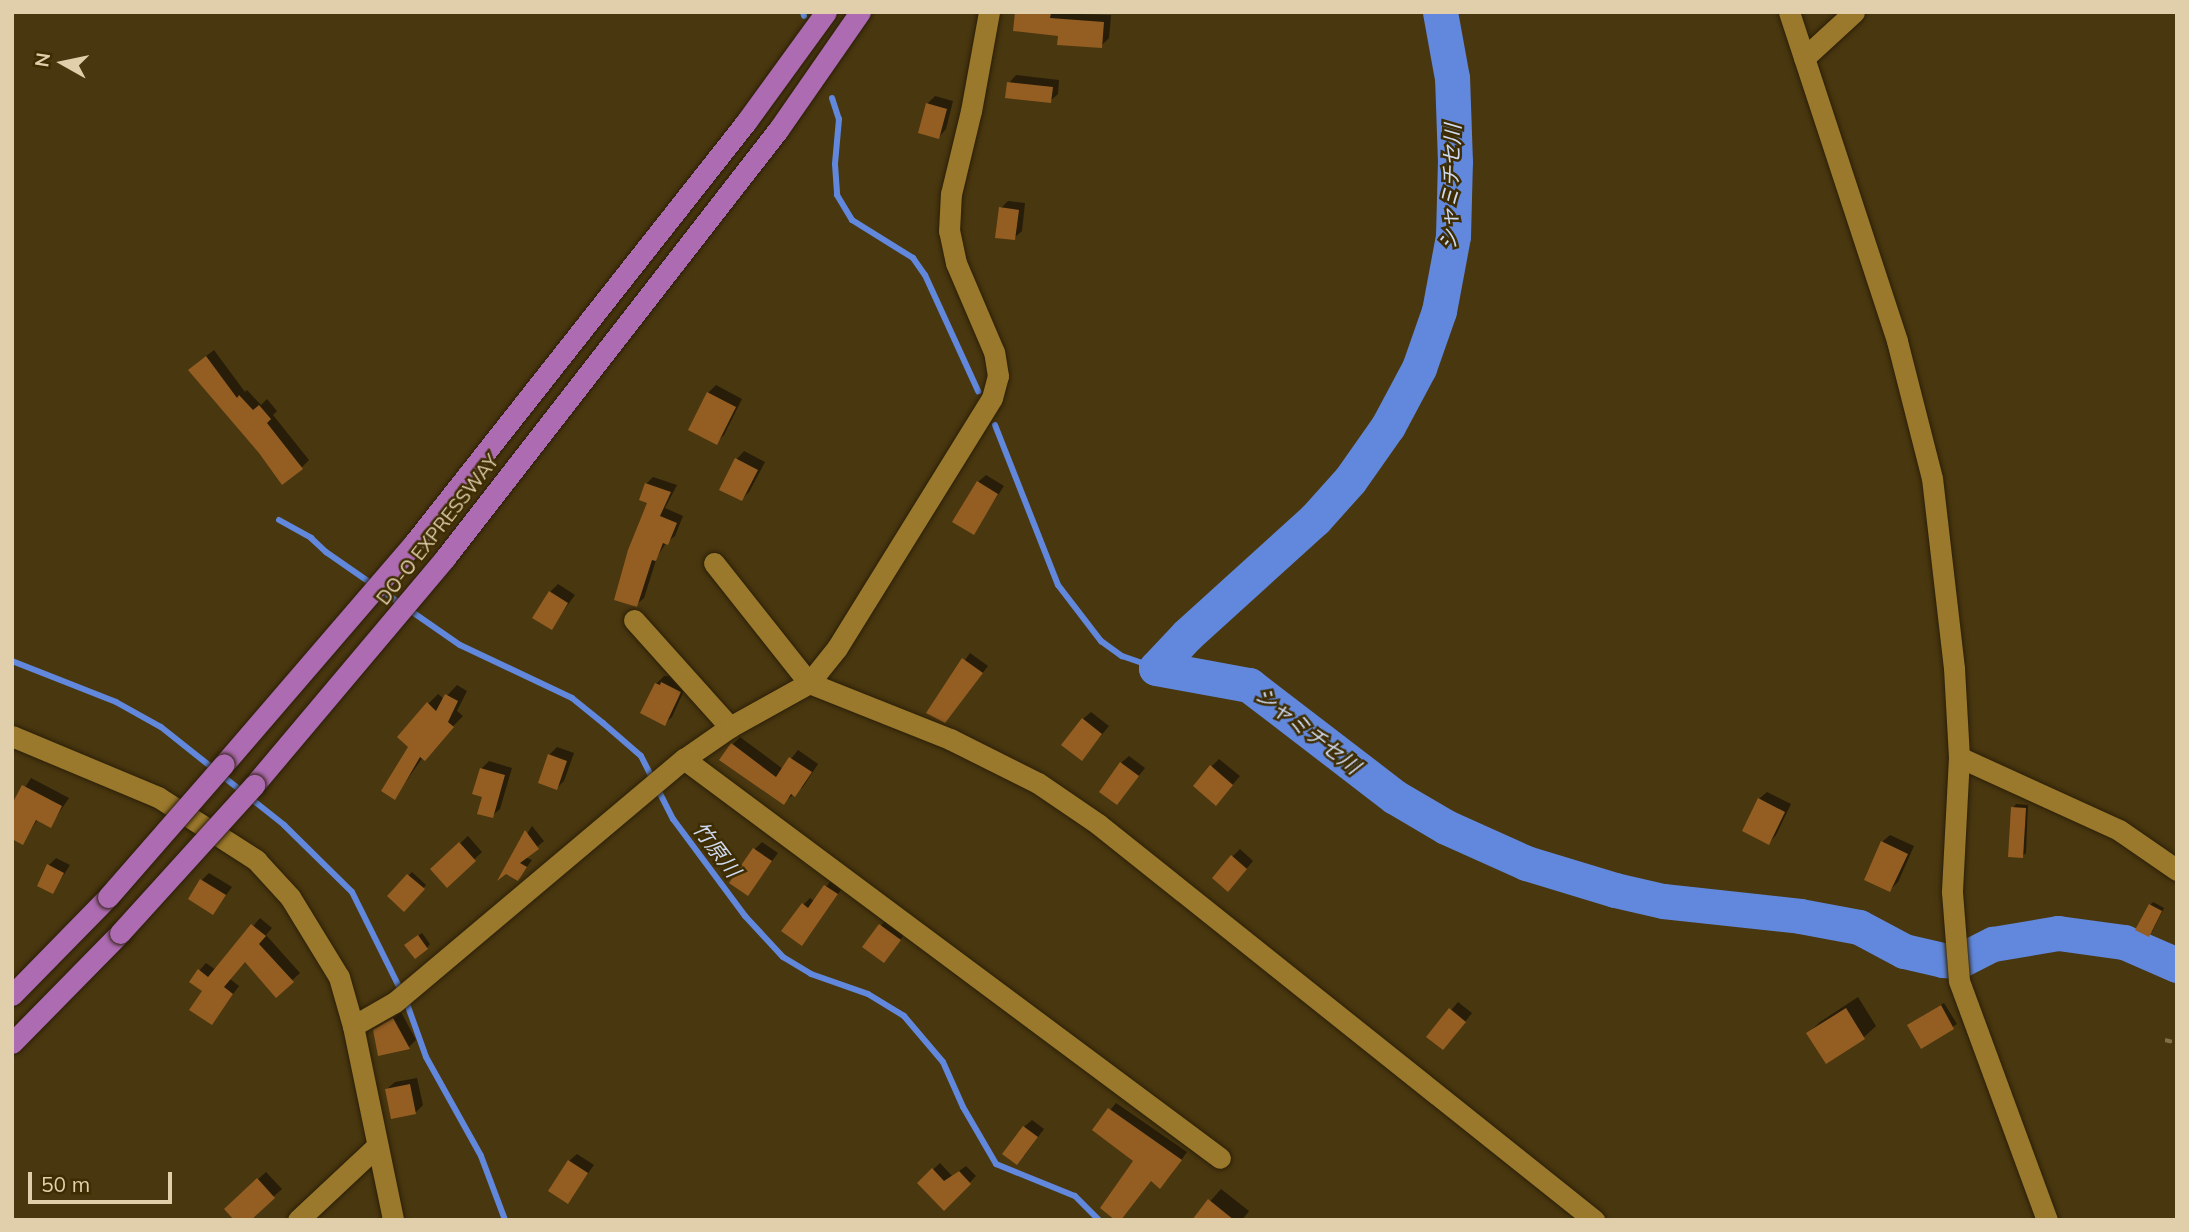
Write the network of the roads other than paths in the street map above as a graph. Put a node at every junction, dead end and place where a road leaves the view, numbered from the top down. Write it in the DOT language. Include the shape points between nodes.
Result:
graph roads {
  1 [pos="826,12"];
  2 [pos="860,12"];
  3 [pos="989,12"];
  4 [pos="1789,12"];
  5 [pos="1854,12"];
  6 [pos="1804,58"];
  7 [pos="714,563"];
  8 [pos="634,621"];
  9 [pos="809,683"];
  10 [pos="730,727"];
  11 [pos="12,736"];
  12 [pos="1959,757"];
  13 [pos="684,759"];
  14 [pos="2177,870"];
  15 [pos="12,995"];
  16 [pos="353,1026"];
  17 [pos="12,1043"];
  18 [pos="377,1146"];
  19 [pos="1220,1158"];
  20 [pos="298,1220"];
  21 [pos="393,1220"];
  22 [pos="1594,1220"];
  23 [pos="2047,1220"];
  1 -- 15 [label="highway, DO-O EXPRESSWAY, bridge" via="746,122 414,543 108,897"];
  2 -- 17 [label="highway, DO-O EXPRESSWAY, bridge" via="778,130 392,625 120,933"];
  3 -- 9 [label="street" via="951,194 949,231 956,263 994,352 998,376 992,398 837,649"];
  4 -- 6 [label="street"];
  5 -- 6 [label="street"];
  6 -- 12 [label="street" via="1914,398 1932,478"];
  7 -- 9 [label="street"];
  8 -- 10 [label="street"];
  9 -- 10 [label="street"];
  9 -- 22 [label="street" via="950,739 1038,783 1088,817"];
  10 -- 13 [label="street"];
  11 -- 16 [label="street" via="158,797 256,860 290,897 339,977"];
  12 -- 14 [label="street" via="2119,830"];
  12 -- 23 [label="street" via="1952,892 1959,981"];
  13 -- 16 [label="street" via="396,1002"];
  13 -- 19 [label="street"];
  16 -- 18 [label="street"];
  18 -- 20 [label="street"];
  18 -- 21 [label="street"];
}
